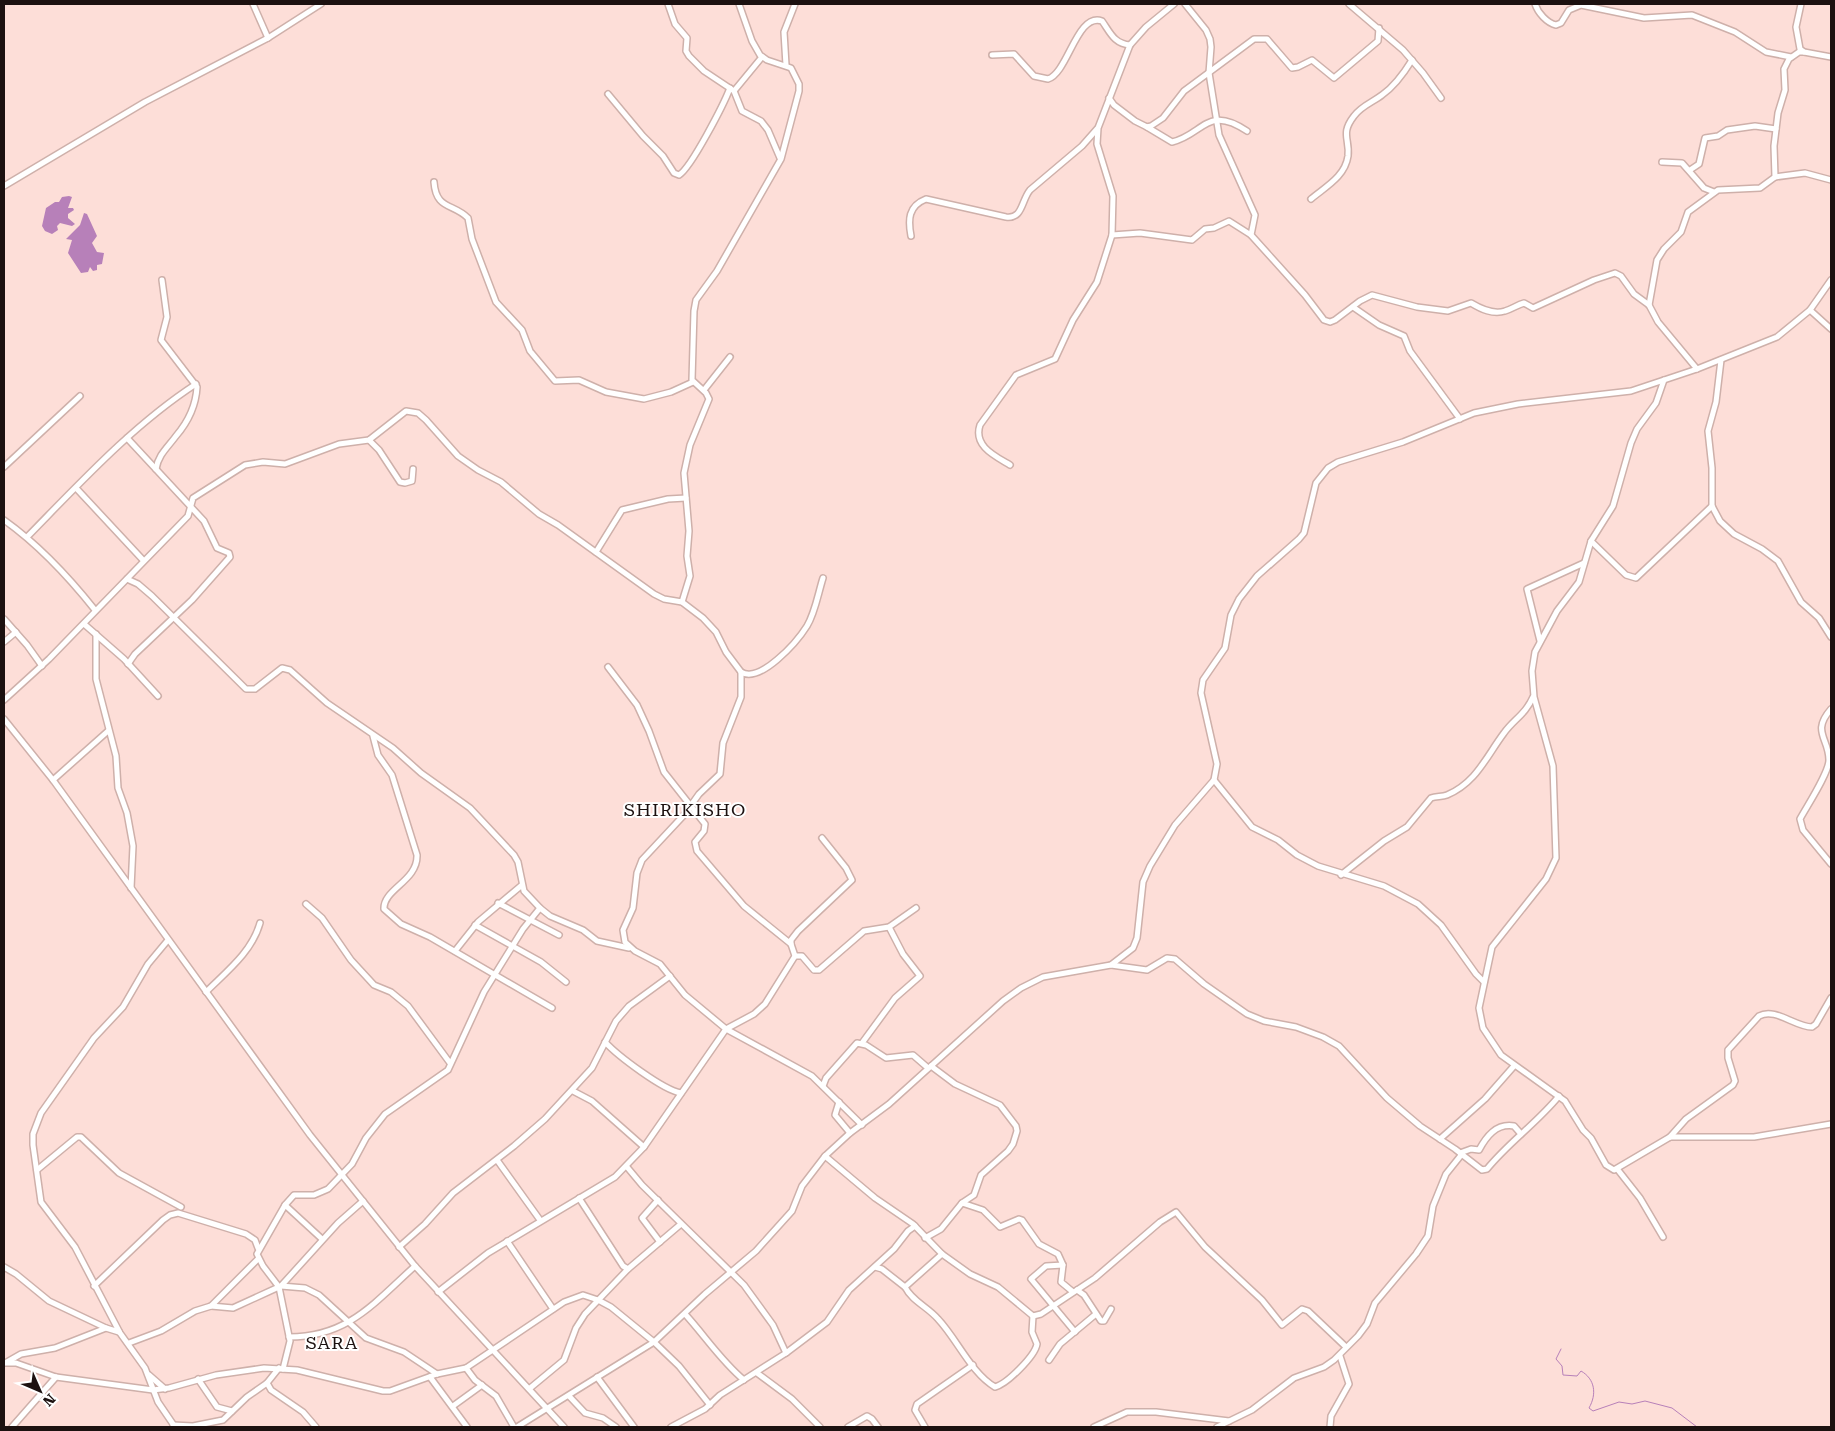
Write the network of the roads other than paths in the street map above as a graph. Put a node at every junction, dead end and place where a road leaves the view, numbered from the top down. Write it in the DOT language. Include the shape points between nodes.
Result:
graph roads {
  1 [pos="253,4"];
  2 [pos="321,4"];
  3 [pos="668,4"];
  4 [pos="739,4"];
  5 [pos="795,4"];
  6 [pos="1174,4"];
  7 [pos="1185,4"];
  8 [pos="1349,4"];
  9 [pos="1535,4"];
  10 [pos="1801,4"];
  11 [pos="1378,28"];
  12 [pos="268,38"];
  13 [pos="1130,44"];
  14 [pos="1804,52"];
  15 [pos="992,55"];
  16 [pos="762,57"];
  17 [pos="1791,57"];
  18 [pos="1831,57"];
  19 [pos="1412,60"];
  20 [pos="786,65"];
  21 [pos="1209,73"];
  22 [pos="732,90"];
  23 [pos="608,94"];
  24 [pos="1109,98"];
  25 [pos="1441,98"];
  26 [pos="1216,121"];
  27 [pos="1147,127"];
  28 [pos="1098,128"];
  29 [pos="1776,129"];
  30 [pos="1247,131"];
  31 [pos="781,159"];
  32 [pos="1662,162"];
  33 [pos="1690,170"];
  34 [pos="1775,177"];
  35 [pos="1831,180"];
  36 [pos="434,182"];
  37 [pos="4,186"];
  38 [pos="1714,192"];
  39 [pos="1310,199"];
  40 [pos="1251,235"];
  41 [pos="912,236"];
  42 [pos="1112,236"];
  43 [pos="162,280"];
  44 [pos="1831,280"];
  45 [pos="1649,306"];
  46 [pos="1353,307"];
  47 [pos="1810,310"];
  48 [pos="1831,329"];
  49 [pos="730,357"];
  50 [pos="1721,360"];
  51 [pos="1697,369"];
  52 [pos="1664,380"];
  53 [pos="693,382"];
  54 [pos="196,384"];
  55 [pos="704,390"];
  56 [pos="80,396"];
  57 [pos="1460,419"];
  58 [pos="127,438"];
  59 [pos="369,440"];
  60 [pos="1010,465"];
  61 [pos="4,467"];
  62 [pos="156,469"];
  63 [pos="414,469"];
  64 [pos="76,488"];
  65 [pos="686,498"];
  66 [pos="190,506"];
  67 [pos="1712,506"];
  68 [pos="4,520"];
  69 [pos="27,537"];
  70 [pos="1591,541"];
  71 [pos="596,552"];
  72 [pos="143,560"];
  73 [pos="1584,563"];
  74 [pos="823,578"];
  75 [pos="127,579"];
  76 [pos="682,602"];
  77 [pos="96,610"];
  78 [pos="173,616"];
  79 [pos="4,619"];
  80 [pos="84,624"];
  81 [pos="16,632"];
  82 [pos="96,634"];
  83 [pos="1831,638"];
  84 [pos="4,642"];
  85 [pos="1540,642"];
  86 [pos="128,664"];
  87 [pos="42,666"];
  88 [pos="608,667"];
  89 [pos="741,672"];
  90 [pos="158,696"];
  91 [pos="1534,697"];
  92 [pos="4,700"];
  93 [pos="1831,710"];
  94 [pos="4,719"];
  95 [pos="108,731"];
  96 [pos="373,736"];
  97 [pos="53,780"];
  98 [pos="1214,780"];
  99 [pos="692,806"];
  100 [pos="822,838"];
  101 [pos="1831,864"];
  102 [pos="1341,875"];
  103 [pos="522,885"];
  104 [pos="131,888"];
  105 [pos="498,903"];
  106 [pos="306,904"];
  107 [pos="540,908"];
  108 [pos="916,908"];
  109 [pos="530,920"];
  110 [pos="260,923"];
  111 [pos="475,926"];
  112 [pos="889,927"];
  113 [pos="559,935"];
  114 [pos="168,940"];
  115 [pos="791,944"];
  116 [pos="512,946"];
  117 [pos="630,948"];
  118 [pos="455,951"];
  119 [pos="795,956"];
  120 [pos="1111,965"];
  121 [pos="495,974"];
  122 [pos="670,976"];
  123 [pos="566,982"];
  124 [pos="1484,982"];
  125 [pos="206,992"];
  126 [pos="1831,998"];
  127 [pos="552,1008"];
  128 [pos="726,1029"];
  129 [pos="605,1042"];
  130 [pos="862,1043"];
  131 [pos="450,1063"];
  132 [pos="1514,1066"];
  133 [pos="929,1067"];
  134 [pos="823,1086"];
  135 [pos="573,1090"];
  136 [pos="673,1092"];
  137 [pos="681,1093"];
  138 [pos="1559,1096"];
  139 [pos="676,1100"];
  140 [pos="839,1102"];
  141 [pos="1831,1124"];
  142 [pos="862,1125"];
  143 [pos="850,1133"];
  144 [pos="1521,1134"];
  145 [pos="1670,1137"];
  146 [pos="1440,1139"];
  147 [pos="644,1147"];
  148 [pos="1461,1153"];
  149 [pos="825,1156"];
  150 [pos="497,1160"];
  151 [pos="627,1167"];
  152 [pos="38,1170"];
  153 [pos="1618,1170"];
  154 [pos="343,1175"];
  155 [pos="579,1198"];
  156 [pos="658,1200"];
  157 [pos="363,1201"];
  158 [pos="962,1203"];
  159 [pos="285,1205"];
  160 [pos="180,1207"];
  161 [pos="540,1220"];
  162 [pos="681,1224"];
  163 [pos="915,1226"];
  164 [pos="1663,1237"];
  165 [pos="925,1238"];
  166 [pos="322,1239"];
  167 [pos="507,1242"];
  168 [pos="660,1242"];
  169 [pos="399,1247"];
  170 [pos="258,1248"];
  171 [pos="942,1254"];
  172 [pos="258,1259"];
  173 [pos="1063,1265"];
  174 [pos="415,1266"];
  175 [pos="4,1267"];
  176 [pos="875,1267"];
  177 [pos="628,1269"];
  178 [pos="732,1272"];
  179 [pos="94,1286"];
  180 [pos="280,1286"];
  181 [pos="905,1287"];
  182 [pos="1075,1291"];
  183 [pos="438,1292"];
  184 [pos="598,1300"];
  185 [pos="1053,1304"];
  186 [pos="211,1306"];
  187 [pos="553,1309"];
  188 [pos="1111,1310"];
  189 [pos="685,1314"];
  190 [pos="1096,1314"];
  191 [pos="1033,1316"];
  192 [pos="348,1323"];
  193 [pos="106,1328"];
  194 [pos="1075,1332"];
  195 [pos="120,1333"];
  196 [pos="289,1337"];
  197 [pos="654,1342"];
  198 [pos="129,1343"];
  199 [pos="1346,1347"];
  200 [pos="492,1350"];
  201 [pos="786,1353"];
  202 [pos="1340,1356"];
  203 [pos="1049,1360"];
  204 [pos="6,1363"];
  205 [pos="973,1365"];
  206 [pos="466,1368"];
  207 [pos="281,1369"];
  208 [pos="757,1372"];
  209 [pos="437,1374"];
  210 [pos="149,1375"];
  211 [pos="430,1376"];
  212 [pos="56,1377"];
  213 [pos="597,1377"];
  214 [pos="198,1379"];
  215 [pos="744,1380"];
  216 [pos="267,1383"];
  217 [pos="482,1385"];
  218 [pos="165,1389"];
  219 [pos="529,1389"];
  220 [pos="153,1390"];
  221 [pos="570,1396"];
  222 [pos="710,1405"];
  223 [pos="453,1406"];
  224 [pos="548,1409"];
  225 [pos="232,1411"];
  226 [pos="1229,1421"];
  227 [pos="174,1426"];
  228 [pos="12,1427"];
  229 [pos="316,1427"];
  230 [pos="467,1427"];
  231 [pos="516,1427"];
  232 [pos="564,1427"];
  233 [pos="616,1427"];
  234 [pos="634,1427"];
  235 [pos="671,1427"];
  236 [pos="820,1427"];
  237 [pos="848,1427"];
  238 [pos="878,1427"];
  239 [pos="925,1427"];
  240 [pos="1094,1427"];
  241 [pos="1217,1427"];
  242 [pos="1330,1427"];
  1 -- 12 [label="street"];
  2 -- 12 [label="street"];
  3 -- 22 [label="street" via="675,24 687,38 686,52 704,71"];
  4 -- 16 [label="street" via="752,41"];
  5 -- 20 [label="street" via="784,32"];
  6 -- 13 [label="street"];
  7 -- 21 [label="street" via="1210,38"];
  8 -- 11 [label="street"];
  9 -- 17 [label="street" via="1542,16 1556,25 1570,10 1581,5 1644,18 1692,15 1735,32 1766,52"];
  10 -- 14 [label="street" via="1796,27 1797,41"];
  11 -- 19 [label="street"];
  11 -- 21 [label="street" via="1378,41 1336,78 1312,60 1292,68 1270,41 1260,38 1247,43"];
  12 -- 37 [label="street" via="146,102"];
  13 -- 15 [label="street" via="1122,44 1112,37 1102,21 1093,21 1083,29 1059,72 1048,79 1034,76 1014,54"];
  13 -- 24 [label="street"];
  14 -- 17 [label="street"];
  14 -- 18 [label="street"];
  16 -- 20 [label="street"];
  16 -- 22 [label="street"];
  17 -- 29 [label="street" via="1784,69 1785,90"];
  19 -- 25 [label="street"];
  19 -- 39 [label="street" via="1399,80 1354,115 1345,138 1348,157 1343,169 1336,180"];
  20 -- 31 [label="street" via="796,77 799,91"];
  21 -- 26 [label="street"];
  21 -- 27 [label="street" via="1184,91 1163,118"];
  22 -- 23 [label="street" via="679,175"];
  22 -- 31 [label="street" via="740,108 765,126"];
  24 -- 27 [label="street" via="1114,105"];
  24 -- 28 [label="street"];
  26 -- 27 [label="street" via="1203,124 1172,142"];
  26 -- 30 [label="street" via="1235,124"];
  26 -- 40 [label="street" via="1223,147 1255,215"];
  28 -- 41 [label="street" via="1026,194 1019,214 1006,217 926,199 909,213"];
  28 -- 42 [label="street" via="1097,144 1113,196"];
  29 -- 33 [label="street" via="1755,126 1727,130 1718,136 1705,138 1699,164"];
  29 -- 34 [label="street"];
  31 -- 53 [label="street" via="717,271 696,300"];
  32 -- 33 [label="street" via="1682,163"];
  33 -- 38 [label="street" via="1704,188"];
  34 -- 35 [label="street" via="1805,173"];
  34 -- 38 [label="street" via="1760,188"];
  36 -- 53 [label="street" via="441,202 468,218 474,246 496,302 522,330 530,350 555,381 579,380 606,392 644,399"];
  38 -- 45 [label="street" via="1688,212 1681,232 1660,253"];
  40 -- 42 [label="street" via="1229,221 1205,229 1192,240 1146,234"];
  40 -- 46 [label="street" via="1324,320 1335,320"];
  42 -- 60 [label="street" via="1097,282 1073,320 1056,357 1016,375 980,425 978,433 985,448"];
  43 -- 54 [label="street" via="167,317 161,340"];
  44 -- 47 [label="street"];
  45 -- 46 [label="street" via="1615,273 1535,308 1524,304 1503,312 1482,310 1471,303 1453,311 1444,311 1376,295 1368,296"];
  45 -- 51 [label="street" via="1658,322"];
  46 -- 57 [label="street" via="1379,325 1404,336 1410,351"];
  47 -- 48 [label="street"];
  47 -- 50 [label="street" via="1777,337"];
  49 -- 55 [label="street"];
  50 -- 51 [label="street"];
  50 -- 67 [label="street" via="1716,402 1708,431"];
  51 -- 52 [label="street"];
  52 -- 57 [label="street" via="1631,391 1518,404"];
  52 -- 70 [label="street" via="1656,403 1631,443 1613,506"];
  53 -- 55 [label="street"];
  54 -- 58 [label="street" via="170,401"];
  54 -- 62 [label="street" via="193,409 161,454"];
  55 -- 65 [label="street" via="709,399 686,456"];
  56 -- 61 [label="street"];
  57 -- 98 [label="street" via="1403,442 1338,462 1321,475 1312,494 1300,539 1257,576 1239,599 1231,615 1224,648 1203,680 1201,693 1217,764"];
  58 -- 62 [label="street"];
  58 -- 64 [label="street"];
  59 -- 63 [label="street" via="400,482 412,481"];
  59 -- 66 [label="street" via="339,444 285,464 245,464 195,497"];
  59 -- 71 [label="street" via="406,411 418,414 458,456 501,482 539,514"];
  62 -- 66 [label="street"];
  64 -- 69 [label="street"];
  64 -- 72 [label="street"];
  65 -- 71 [label="street" via="668,498 622,510"];
  65 -- 76 [label="street" via="690,576"];
  66 -- 72 [label="street" via="188,516"];
  66 -- 78 [label="street" via="204,521 214,544 230,557 192,600"];
  67 -- 70 [label="street" via="1636,578 1626,575"];
  67 -- 83 [label="street" via="1720,521 1734,534 1778,561 1801,602 1819,618"];
  68 -- 69 [label="street"];
  69 -- 77 [label="street"];
  70 -- 73 [label="street"];
  71 -- 76 [label="street" via="660,598"];
  72 -- 75 [label="street"];
  73 -- 85 [label="street" via="1579,582 1561,605"];
  73 -- 85 [label="street" via="1527,589"];
  74 -- 89 [label="street" via="807,626 790,648 754,675"];
  75 -- 77 [label="street"];
  75 -- 78 [label="street" via="138,584"];
  76 -- 89 [label="street" via="711,627"];
  77 -- 80 [label="street"];
  78 -- 86 [label="street"];
  78 -- 96 [label="street" via="246,689 255,690 279,670 287,668"];
  79 -- 81 [label="street"];
  80 -- 82 [label="street"];
  80 -- 87 [label="street"];
  81 -- 84 [label="street"];
  81 -- 87 [label="street"];
  82 -- 86 [label="street"];
  82 -- 95 [label="street" via="96,679 108,717"];
  85 -- 91 [label="street" via="1533,662"];
  86 -- 90 [label="street"];
  87 -- 92 [label="street"];
  88 -- 99 [label="street" via="637,705 664,772"];
  89 -- 99 [label="street" via="741,697 722,743 720,774"];
  91 -- 102 [label="street" via="1525,713 1505,732 1482,768 1470,780 1447,795 1431,798 1407,827"];
  91 -- 124 [label="street" via="1553,766 1556,858 1546,879 1495,941"];
  93 -- 101 [label="street" via="1821,730 1828,754 1827,769 1800,819 1803,830"];
  94 -- 97 [label="street"];
  95 -- 97 [label="street"];
  95 -- 104 [label="street" via="116,756 118,788 127,812 133,846"];
  96 -- 103 [label="street" via="394,748 488,826 514,855 520,867"];
  96 -- 118 [label="street" via="378,755 392,775 417,855 412,873 386,900 384,909 401,924"];
  97 -- 104 [label="street"];
  98 -- 102 [label="street" via="1252,828 1278,840 1307,861"];
  98 -- 120 [label="street" via="1175,825 1150,866 1143,882 1136,943 1128,954"];
  99 -- 115 [label="street" via="705,828 695,842 698,851 744,906"];
  99 -- 117 [label="street" via="646,854 639,866 633,908 623,930"];
  100 -- 115 [label="street" via="852,880 798,931"];
  102 -- 124 [label="street" via="1384,886 1418,904 1441,925"];
  103 -- 105 [label="street"];
  103 -- 107 [label="street" via="526,895"];
  104 -- 114 [label="street"];
  105 -- 109 [label="street"];
  105 -- 111 [label="street"];
  106 -- 131 [label="street" via="322,918 351,960 374,985 391,992 408,1006"];
  107 -- 109 [label="street"];
  107 -- 117 [label="street" via="556,919 583,930 597,941"];
  108 -- 112 [label="street"];
  109 -- 113 [label="street"];
  109 -- 116 [label="street"];
  110 -- 125 [label="street" via="254,939 239,959"];
  111 -- 116 [label="street"];
  111 -- 118 [label="street"];
  112 -- 119 [label="street" via="864,931 819,970 814,970 802,956"];
  112 -- 130 [label="street" via="903,954 920,976 895,998"];
  114 -- 125 [label="street"];
  114 -- 152 [label="street" via="148,964 123,1007 94,1038 41,1113 33,1134"];
  115 -- 119 [label="street"];
  116 -- 121 [label="street"];
  116 -- 123 [label="street" via="541,962"];
  117 -- 122 [label="street" via="653,959"];
  118 -- 121 [label="street"];
  119 -- 128 [label="street" via="765,1004"];
  120 -- 133 [label="street" via="1055,974 1021,988"];
  120 -- 146 [label="street" via="1147,970 1167,958 1175,958 1204,984 1247,1014 1296,1027 1339,1046 1387,1098"];
  121 -- 127 [label="street"];
  121 -- 131 [label="street"];
  122 -- 128 [label="street" via="685,996"];
  122 -- 129 [label="street" via="629,1006 616,1020"];
  124 -- 132 [label="street" via="1480,1022 1495,1047"];
  125 -- 154 [label="street"];
  126 -- 145 [label="street" via="1812,1027 1772,1013 1759,1016 1728,1050 1734,1085 1686,1119"];
  128 -- 134 [label="street" via="807,1073"];
  128 -- 137 [label="street"];
  129 -- 135 [label="street" via="592,1068"];
  129 -- 136 [label="street"];
  130 -- 133 [label="street" via="886,1058 913,1056"];
  130 -- 134 [label="street" via="854,1045"];
  131 -- 154 [label="street" via="446,1071 385,1114"];
  132 -- 138 [label="street"];
  132 -- 146 [label="street" via="1485,1099"];
  133 -- 142 [label="street"];
  133 -- 158 [label="street" via="955,1084 996,1102 1006,1110 1016,1126 1013,1144 981,1175 974,1195"];
  134 -- 140 [label="street"];
  135 -- 147 [label="street" via="592,1101"];
  135 -- 150 [label="street"];
  136 -- 137 [label="street"];
  136 -- 139 [label="street"];
  137 -- 139 [label="street"];
  138 -- 144 [label="street" via="1545,1114"];
  138 -- 153 [label="street" via="1571,1108 1606,1165"];
  139 -- 147 [label="street"];
  140 -- 142 [label="street"];
  140 -- 143 [label="street" via="835,1115"];
  141 -- 145 [label="street" via="1754,1137"];
  142 -- 143 [label="street"];
  143 -- 149 [label="street"];
  144 -- 148 [label="street" via="1512,1125 1503,1126 1486,1137 1479,1150"];
  144 -- 148 [label="street" via="1484,1170"];
  145 -- 153 [label="street" via="1646,1149"];
  146 -- 148 [label="street"];
  147 -- 151 [label="street"];
  148 -- 199 [label="street" via="1446,1174 1433,1206 1425,1242 1374,1303 1363,1329"];
  149 -- 163 [label="street"];
  149 -- 178 [label="street" via="802,1186 787,1217"];
  150 -- 161 [label="street"];
  150 -- 169 [label="street" via="453,1192"];
  151 -- 155 [label="street"];
  151 -- 156 [label="street"];
  152 -- 160 [label="street" via="80,1137 119,1173"];
  152 -- 179 [label="street" via="41,1202 75,1247"];
  153 -- 164 [label="street" via="1640,1198"];
  154 -- 157 [label="street"];
  154 -- 159 [label="street" via="322,1194 294,1195"];
  155 -- 161 [label="street"];
  155 -- 177 [label="street"];
  156 -- 162 [label="street"];
  156 -- 168 [label="street" via="642,1218"];
  157 -- 166 [label="street"];
  157 -- 169 [label="street"];
  158 -- 165 [label="street" via="941,1229"];
  158 -- 173 [label="street" via="983,1210 1000,1227 1022,1220 1040,1244 1058,1254"];
  159 -- 166 [label="street"];
  159 -- 170 [label="street"];
  161 -- 167 [label="street"];
  162 -- 168 [label="street"];
  162 -- 178 [label="street"];
  163 -- 165 [label="street"];
  163 -- 176 [label="street"];
  165 -- 171 [label="street"];
  166 -- 180 [label="street"];
  167 -- 183 [label="street"];
  167 -- 187 [label="street"];
  168 -- 177 [label="street"];
  169 -- 174 [label="street"];
  170 -- 172 [label="street"];
  170 -- 179 [label="street" via="255,1240 246,1234 178,1213 170,1215"];
  171 -- 181 [label="street"];
  171 -- 191 [label="street" via="970,1274 998,1287"];
  172 -- 180 [label="street"];
  172 -- 186 [label="street"];
  173 -- 182 [label="street" via="1061,1282"];
  173 -- 185 [label="street" via="1046,1266 1031,1279"];
  174 -- 183 [label="street"];
  174 -- 192 [label="street"];
  175 -- 193 [label="street" via="49,1301"];
  176 -- 181 [label="street"];
  176 -- 201 [label="street" via="849,1290 830,1319"];
  177 -- 184 [label="street"];
  178 -- 189 [label="street"];
  178 -- 201 [label="street" via="749,1290"];
  179 -- 195 [label="street"];
  180 -- 186 [label="street" via="233,1308"];
  180 -- 192 [label="street" via="305,1288 319,1295"];
  180 -- 196 [label="street"];
  181 -- 205 [label="street" via="938,1318"];
  182 -- 185 [label="street"];
  182 -- 190 [label="street" via="1084,1295"];
  182 -- 199 [label="street" via="1176,1212 1204,1247 1262,1300 1282,1324 1302,1309 1308,1311"];
  183 -- 200 [label="street"];
  184 -- 187 [label="street" via="579,1296"];
  184 -- 197 [label="street" via="625,1317"];
  184 -- 219 [label="street" via="581,1320 564,1360"];
  185 -- 191 [label="street" via="1042,1314"];
  185 -- 194 [label="street"];
  186 -- 198 [label="street" via="162,1331"];
  187 -- 200 [label="street"];
  188 -- 190 [label="street" via="1103,1322"];
  189 -- 197 [label="street"];
  189 -- 215 [label="street" via="730,1369"];
  190 -- 194 [label="street"];
  191 -- 205 [label="street" via="1035,1353 1000,1385 995,1387 988,1383"];
  192 -- 196 [label="street" via="312,1337"];
  192 -- 209 [label="street" via="366,1338 404,1352"];
  193 -- 195 [label="street"];
  193 -- 204 [label="street" via="55,1348 21,1354"];
  194 -- 203 [label="street" via="1060,1344"];
  195 -- 198 [label="street"];
  196 -- 207 [label="street" via="289,1349"];
  197 -- 213 [label="street"];
  197 -- 222 [label="street" via="679,1366"];
  198 -- 210 [label="street"];
  199 -- 202 [label="street"];
  200 -- 206 [label="street"];
  200 -- 219 [label="street"];
  201 -- 208 [label="street"];
  202 -- 226 [label="street" via="1324,1367 1294,1378 1257,1406"];
  202 -- 242 [label="street" via="1349,1384 1331,1416"];
  204 -- 212 [label="street"];
  205 -- 239 [label="street" via="916,1404 915,1410"];
  206 -- 209 [label="street"];
  206 -- 217 [label="street"];
  207 -- 211 [label="street" via="297,1370 383,1392"];
  207 -- 214 [label="street" via="253,1369"];
  207 -- 216 [label="street"];
  208 -- 215 [label="street"];
  208 -- 236 [label="street" via="792,1399"];
  209 -- 211 [label="street"];
  210 -- 218 [label="street"];
  210 -- 220 [label="street"];
  211 -- 223 [label="street" via="436,1388"];
  212 -- 220 [label="street"];
  212 -- 228 [label="street"];
  213 -- 221 [label="street"];
  213 -- 234 [label="street"];
  214 -- 218 [label="street"];
  214 -- 225 [label="street" via="214,1404"];
  215 -- 222 [label="street"];
  216 -- 225 [label="street"];
  216 -- 229 [label="street" via="271,1390 303,1412"];
  217 -- 223 [label="street"];
  217 -- 231 [label="street" via="496,1396"];
  218 -- 220 [label="street"];
  219 -- 224 [label="street"];
  220 -- 227 [label="street"];
  221 -- 224 [label="street"];
  221 -- 233 [label="street" via="585,1414 602,1418"];
  222 -- 235 [label="street"];
  223 -- 230 [label="street"];
  224 -- 231 [label="street"];
  224 -- 232 [label="street"];
  225 -- 227 [label="street" via="220,1421"];
  226 -- 240 [label="street" via="1128,1412"];
  226 -- 241 [label="street"];
  237 -- 238 [label="street" via="866,1416 872,1418"];
}
